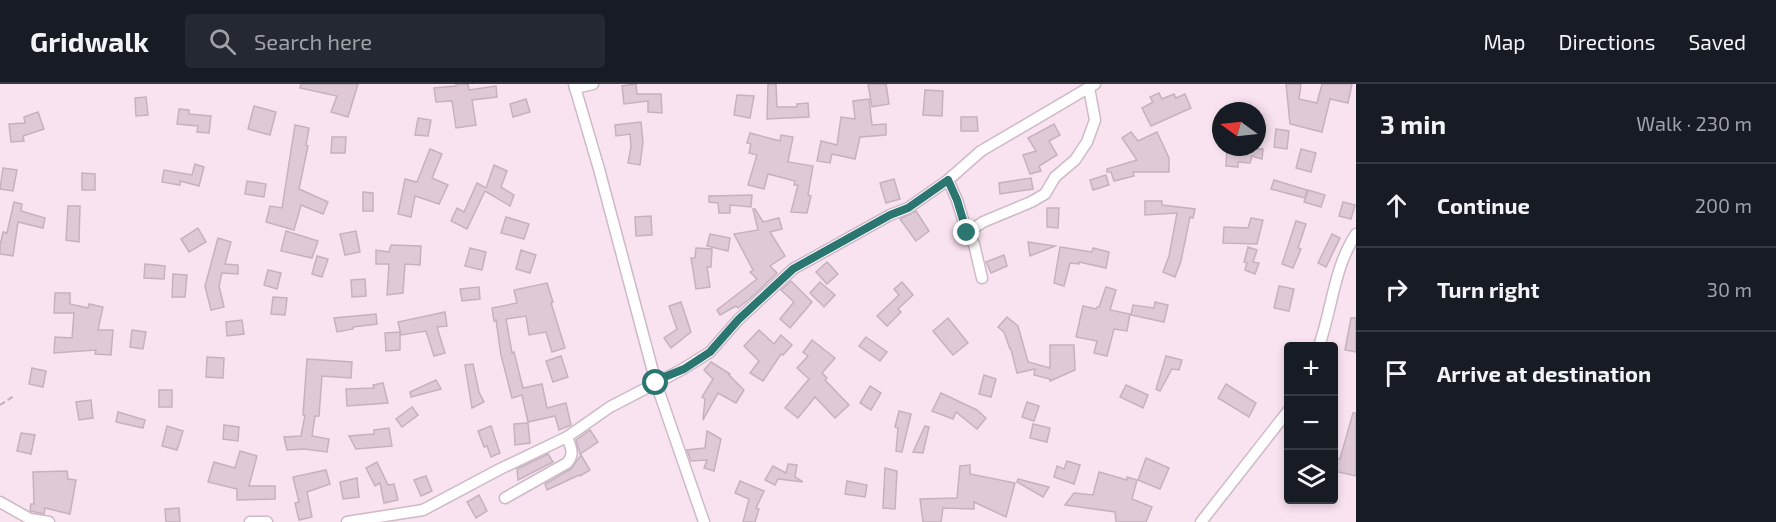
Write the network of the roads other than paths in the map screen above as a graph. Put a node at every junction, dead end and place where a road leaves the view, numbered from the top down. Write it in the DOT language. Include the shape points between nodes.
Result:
graph roads {
  1 [pos="593,84"];
  2 [pos="575,86"];
  3 [pos="1092,86"];
  4 [pos="948,180"];
  5 [pos="967,233"];
  6 [pos="1356,234"];
  7 [pos="982,278"];
  8 [pos="1320,342"];
  9 [pos="656,383"];
  10 [pos="1284,416"];
  11 [pos="567,437"];
  12 [pos="505,498"];
  13 [pos="0,502"];
  14 [pos="49,522"];
  15 [pos="250,522"];
  16 [pos="267,522"];
  17 [pos="347,522"];
  18 [pos="704,522"];
  19 [pos="1201,522"];
  1 -- 2 [label="street"];
  2 -- 9 [label="street"];
  3 -- 4 [label="street" via="981,151"];
  3 -- 5 [label="street" via="1095,120 1075,160 1055,177 1045,194"];
  4 -- 5 [label="street"];
  4 -- 9 [label="street" via="908,208 793,269 710,352"];
  5 -- 7 [label="street" via="974,244"];
  6 -- 8 [label="street" via="1339,269"];
  9 -- 11 [label="street" via="610,407"];
  9 -- 18 [label="street"];
  10 -- 19 [label="street"];
  11 -- 12 [label="street" via="572,452 567,463"];
  11 -- 17 [label="street" via="423,510"];
  13 -- 14 [label="street" via="30,519"];
  15 -- 16 [label="street"];
}
